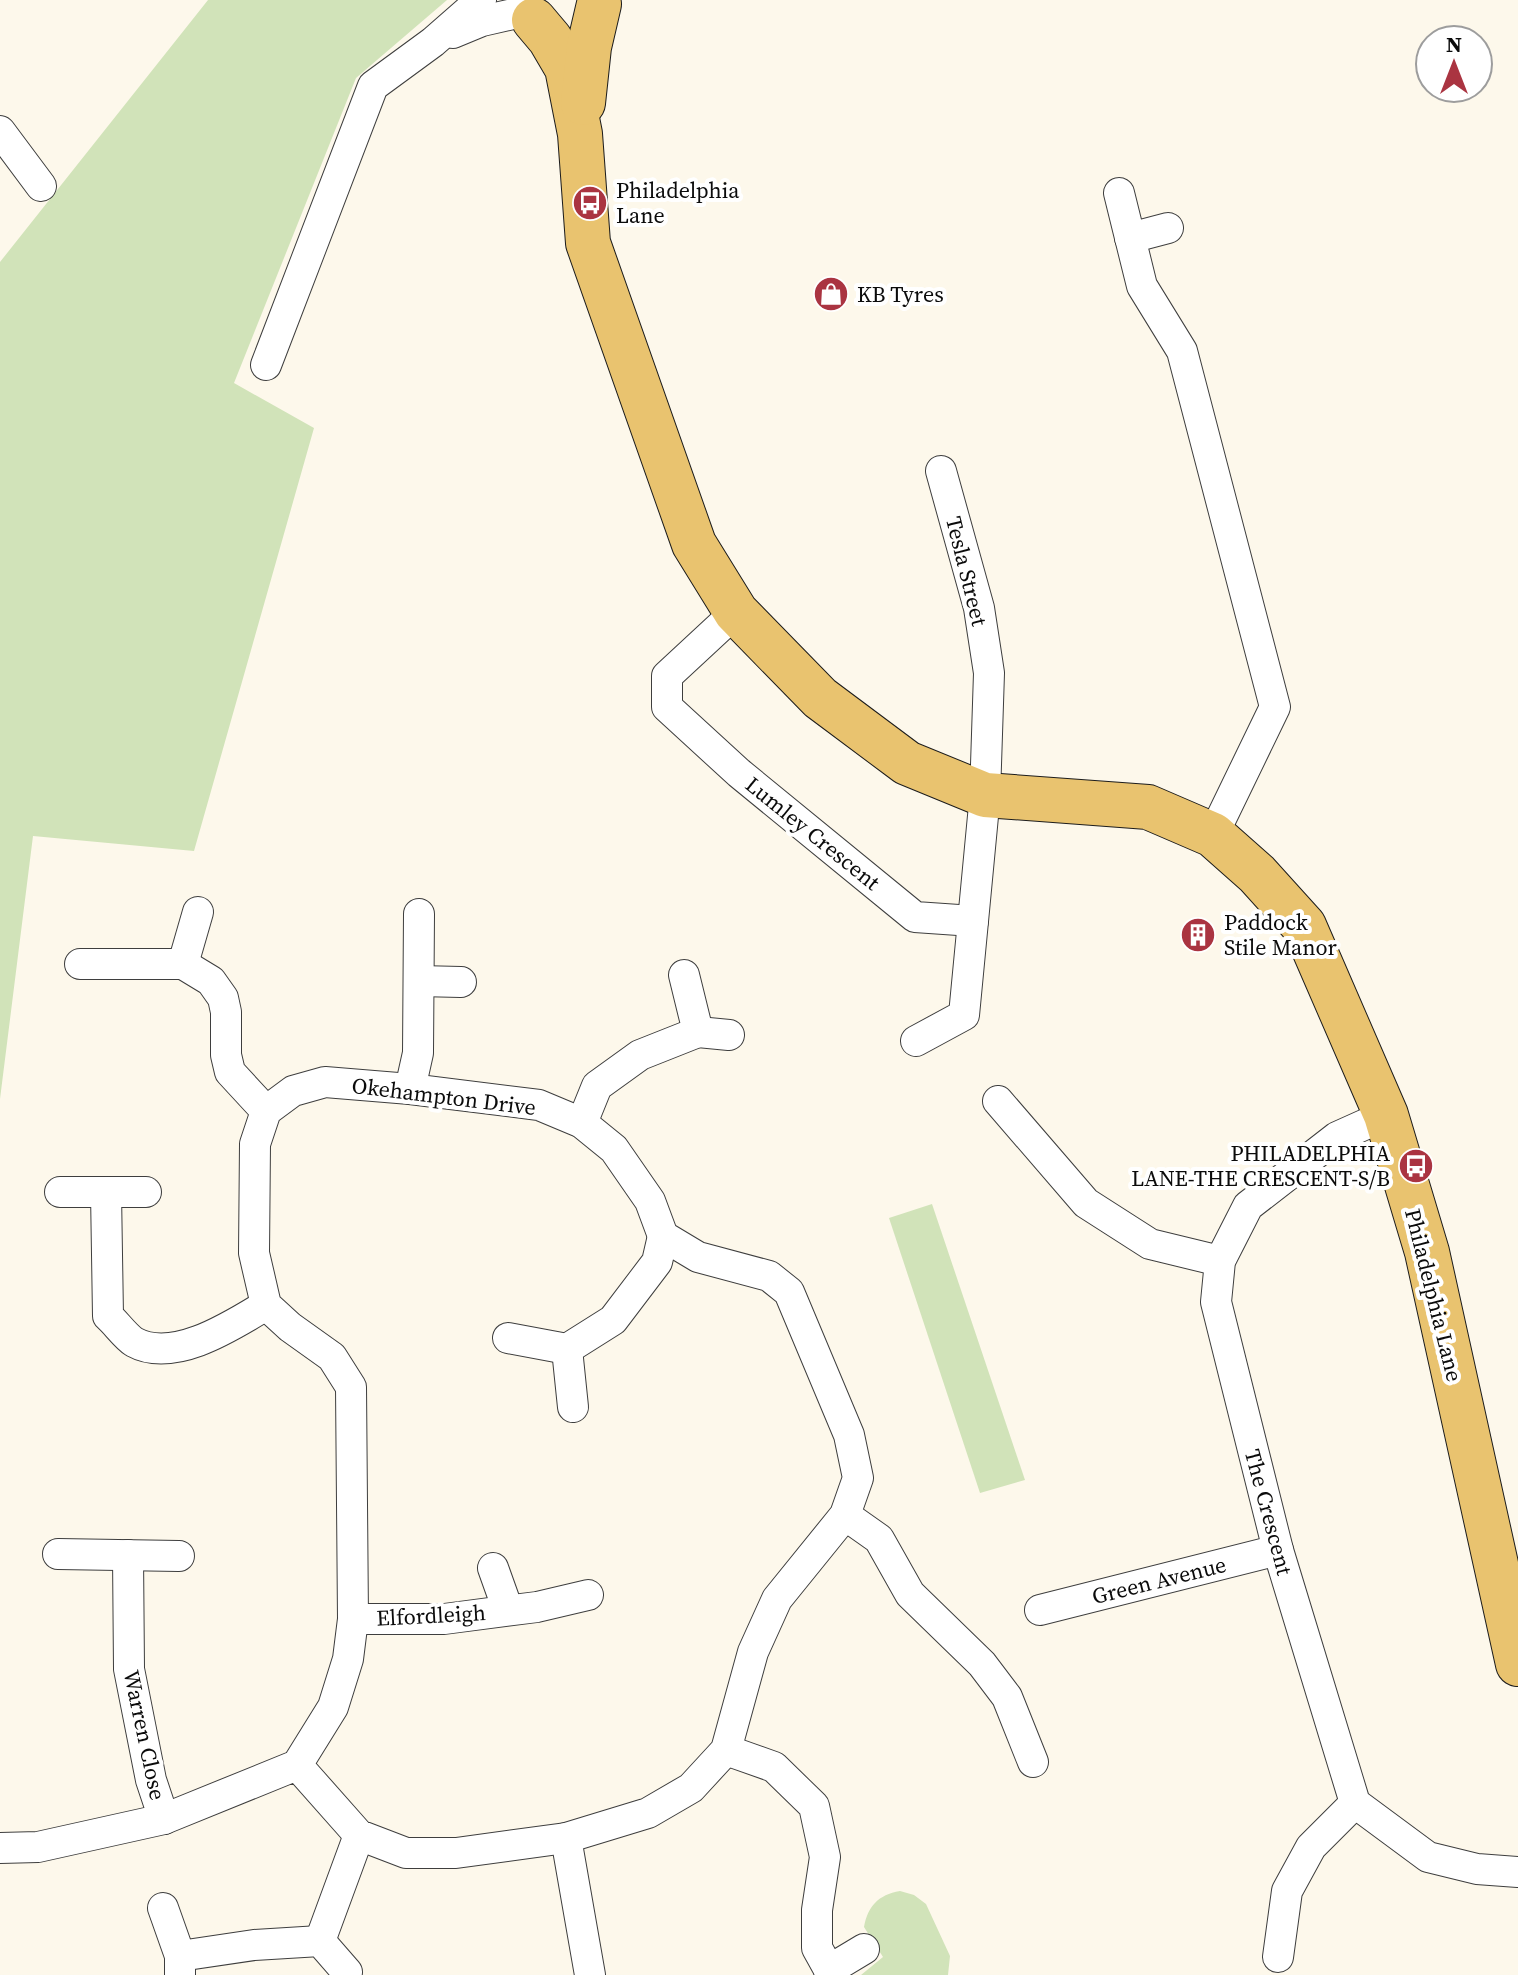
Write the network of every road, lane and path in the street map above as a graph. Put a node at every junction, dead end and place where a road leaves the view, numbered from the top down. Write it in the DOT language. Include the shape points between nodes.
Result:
graph roads {
  1 [pos="481,0"];
  2 [pos="600,2"];
  3 [pos="523,11"];
  4 [pos="433,42"];
  5 [pos="0,131"];
  6 [pos="580,134"];
  7 [pos="41,186"];
  8 [pos="1119,193"];
  9 [pos="1168,228"];
  10 [pos="1130,238"];
  11 [pos="266,365"];
  12 [pos="941,471"];
  13 [pos="736,612"];
  14 [pos="985,795"];
  15 [pos="1213,835"];
  16 [pos="198,912"];
  17 [pos="419,914"];
  18 [pos="973,921"];
  19 [pos="80,964"];
  20 [pos="183,964"];
  21 [pos="684,975"];
  22 [pos="419,981"];
  23 [pos="461,982"];
  24 [pos="698,1032"];
  25 [pos="729,1035"];
  26 [pos="916,1041"];
  27 [pos="410,1089"];
  28 [pos="998,1101"];
  29 [pos="266,1111"];
  30 [pos="1386,1115"];
  31 [pos="582,1123"];
  32 [pos="60,1192"];
  33 [pos="106,1192"];
  34 [pos="146,1192"];
  35 [pos="663,1236"];
  36 [pos="1220,1261"];
  37 [pos="266,1305"];
  38 [pos="508,1338"];
  39 [pos="567,1349"];
  40 [pos="573,1407"];
  41 [pos="845,1515"];
  42 [pos="1278,1550"];
  43 [pos="58,1554"];
  44 [pos="128,1555"];
  45 [pos="179,1556"];
  46 [pos="493,1568"];
  47 [pos="588,1595"];
  48 [pos="508,1610"];
  49 [pos="1040,1610"];
  50 [pos="353,1619"];
  51 [pos="1518,1664"];
  52 [pos="726,1750"];
  53 [pos="1033,1762"];
  54 [pos="297,1765"];
  55 [pos="1355,1803"];
  56 [pos="164,1819"];
  57 [pos="359,1835"];
  58 [pos="566,1838"];
  59 [pos="0,1848"];
  60 [pos="1518,1872"];
  61 [pos="163,1908"];
  62 [pos="320,1941"];
  63 [pos="864,1949"];
  64 [pos="1278,1957"];
  65 [pos="180,1966"];
  66 [pos="347,1972"];
  67 [pos="830,1973"];
  68 [pos="590,1975"];
  1 -- 4 [label="street"];
  2 -- 3 [label="main road, Philadelphia Lane" via="589,15 562,26 548,25"];
  2 -- 6 [label="main road, Philadelphia Lane" via="589,47"];
  3 -- 4 [label="street"];
  3 -- 6 [label="main road, Philadelphia Lane" via="550,39 567,68"];
  4 -- 11 [label="street" via="373,86"];
  5 -- 7 [label="street"];
  6 -- 13 [label="main road, Philadelphia Lane" via="588,243 694,544"];
  8 -- 10 [label="street"];
  9 -- 10 [label="street"];
  10 -- 15 [label="street" via="1142,286 1182,351 1275,707"];
  12 -- 14 [label="street, Tesla Street" via="979,608 989,673"];
  13 -- 14 [label="main road, Philadelphia Lane" via="820,698 907,763"];
  13 -- 18 [label="street, Lumley Crescent" via="667,676 667,707 915,917"];
  14 -- 15 [label="main road, Philadelphia Lane" via="1148,807"];
  14 -- 18 [label="street"];
  15 -- 30 [label="main road, Philadelphia Lane" via="1304,926"];
  16 -- 20 [label="street"];
  17 -- 22 [label="street"];
  18 -- 26 [label="street" via="964,1015"];
  19 -- 20 [label="street"];
  20 -- 29 [label="street" via="211,981 223,998 230,1072"];
  21 -- 24 [label="street"];
  22 -- 23 [label="street"];
  22 -- 27 [label="street" via="418,1053"];
  24 -- 25 [label="street"];
  24 -- 31 [label="street" via="640,1055 597,1086"];
  27 -- 29 [label="street, Okehampton Drive" via="325,1082 293,1091"];
  27 -- 31 [label="street, Okehampton Drive" via="539,1105"];
  28 -- 36 [label="street" via="1086,1203 1150,1244"];
  29 -- 37 [label="street" via="255,1144 254,1196 254,1253"];
  30 -- 36 [label="street, The Crescent" via="1337,1137 1248,1206"];
  30 -- 51 [label="main road, Philadelphia Lane" via="1427,1252"];
  31 -- 35 [label="street, Okehampton Drive" via="614,1149 650,1201"];
  32 -- 33 [label="street"];
  33 -- 34 [label="street"];
  33 -- 37 [label="street" via="108,1316 134,1342 175,1349 220,1333"];
  35 -- 39 [label="street" via="657,1262 613,1320"];
  35 -- 41 [label="street" via="698,1257 769,1276 789,1292 849,1435 858,1478"];
  36 -- 42 [label="street, The Crescent" via="1216,1302"];
  37 -- 50 [label="street" via="332,1357 351,1387"];
  38 -- 39 [label="street"];
  39 -- 40 [label="street"];
  41 -- 52 [label="street" via="777,1599 753,1652"];
  41 -- 53 [label="street" via="879,1539 910,1594 982,1664 1007,1697"];
  42 -- 49 [label="street, Green Avenue"];
  42 -- 55 [label="street, The Crescent"];
  43 -- 44 [label="street"];
  44 -- 45 [label="street"];
  44 -- 56 [label="street, Warren Close" via="129,1669"];
  46 -- 48 [label="street, Elfordleigh"];
  47 -- 48 [label="street, Elfordleigh"];
  48 -- 50 [label="street, Elfordleigh" via="444,1619"];
  50 -- 54 [label="street" via="333,1707"];
  52 -- 58 [label="street" via="691,1788 648,1813"];
  52 -- 67 [label="street" via="774,1767 814,1806 825,1857 817,1948"];
  54 -- 56 [label="street"];
  54 -- 57 [label="street"];
  55 -- 60 [label="street" via="1428,1857"];
  55 -- 64 [label="street" via="1311,1847 1287,1891"];
  56 -- 59 [label="street" via="38,1847"];
  57 -- 58 [label="street" via="406,1853 456,1853"];
  57 -- 62 [label="street"];
  58 -- 68 [label="street"];
  61 -- 65 [label="street"];
  62 -- 65 [label="street" via="254,1945"];
  62 -- 66 [label="street"];
  63 -- 67 [label="street"];
}
